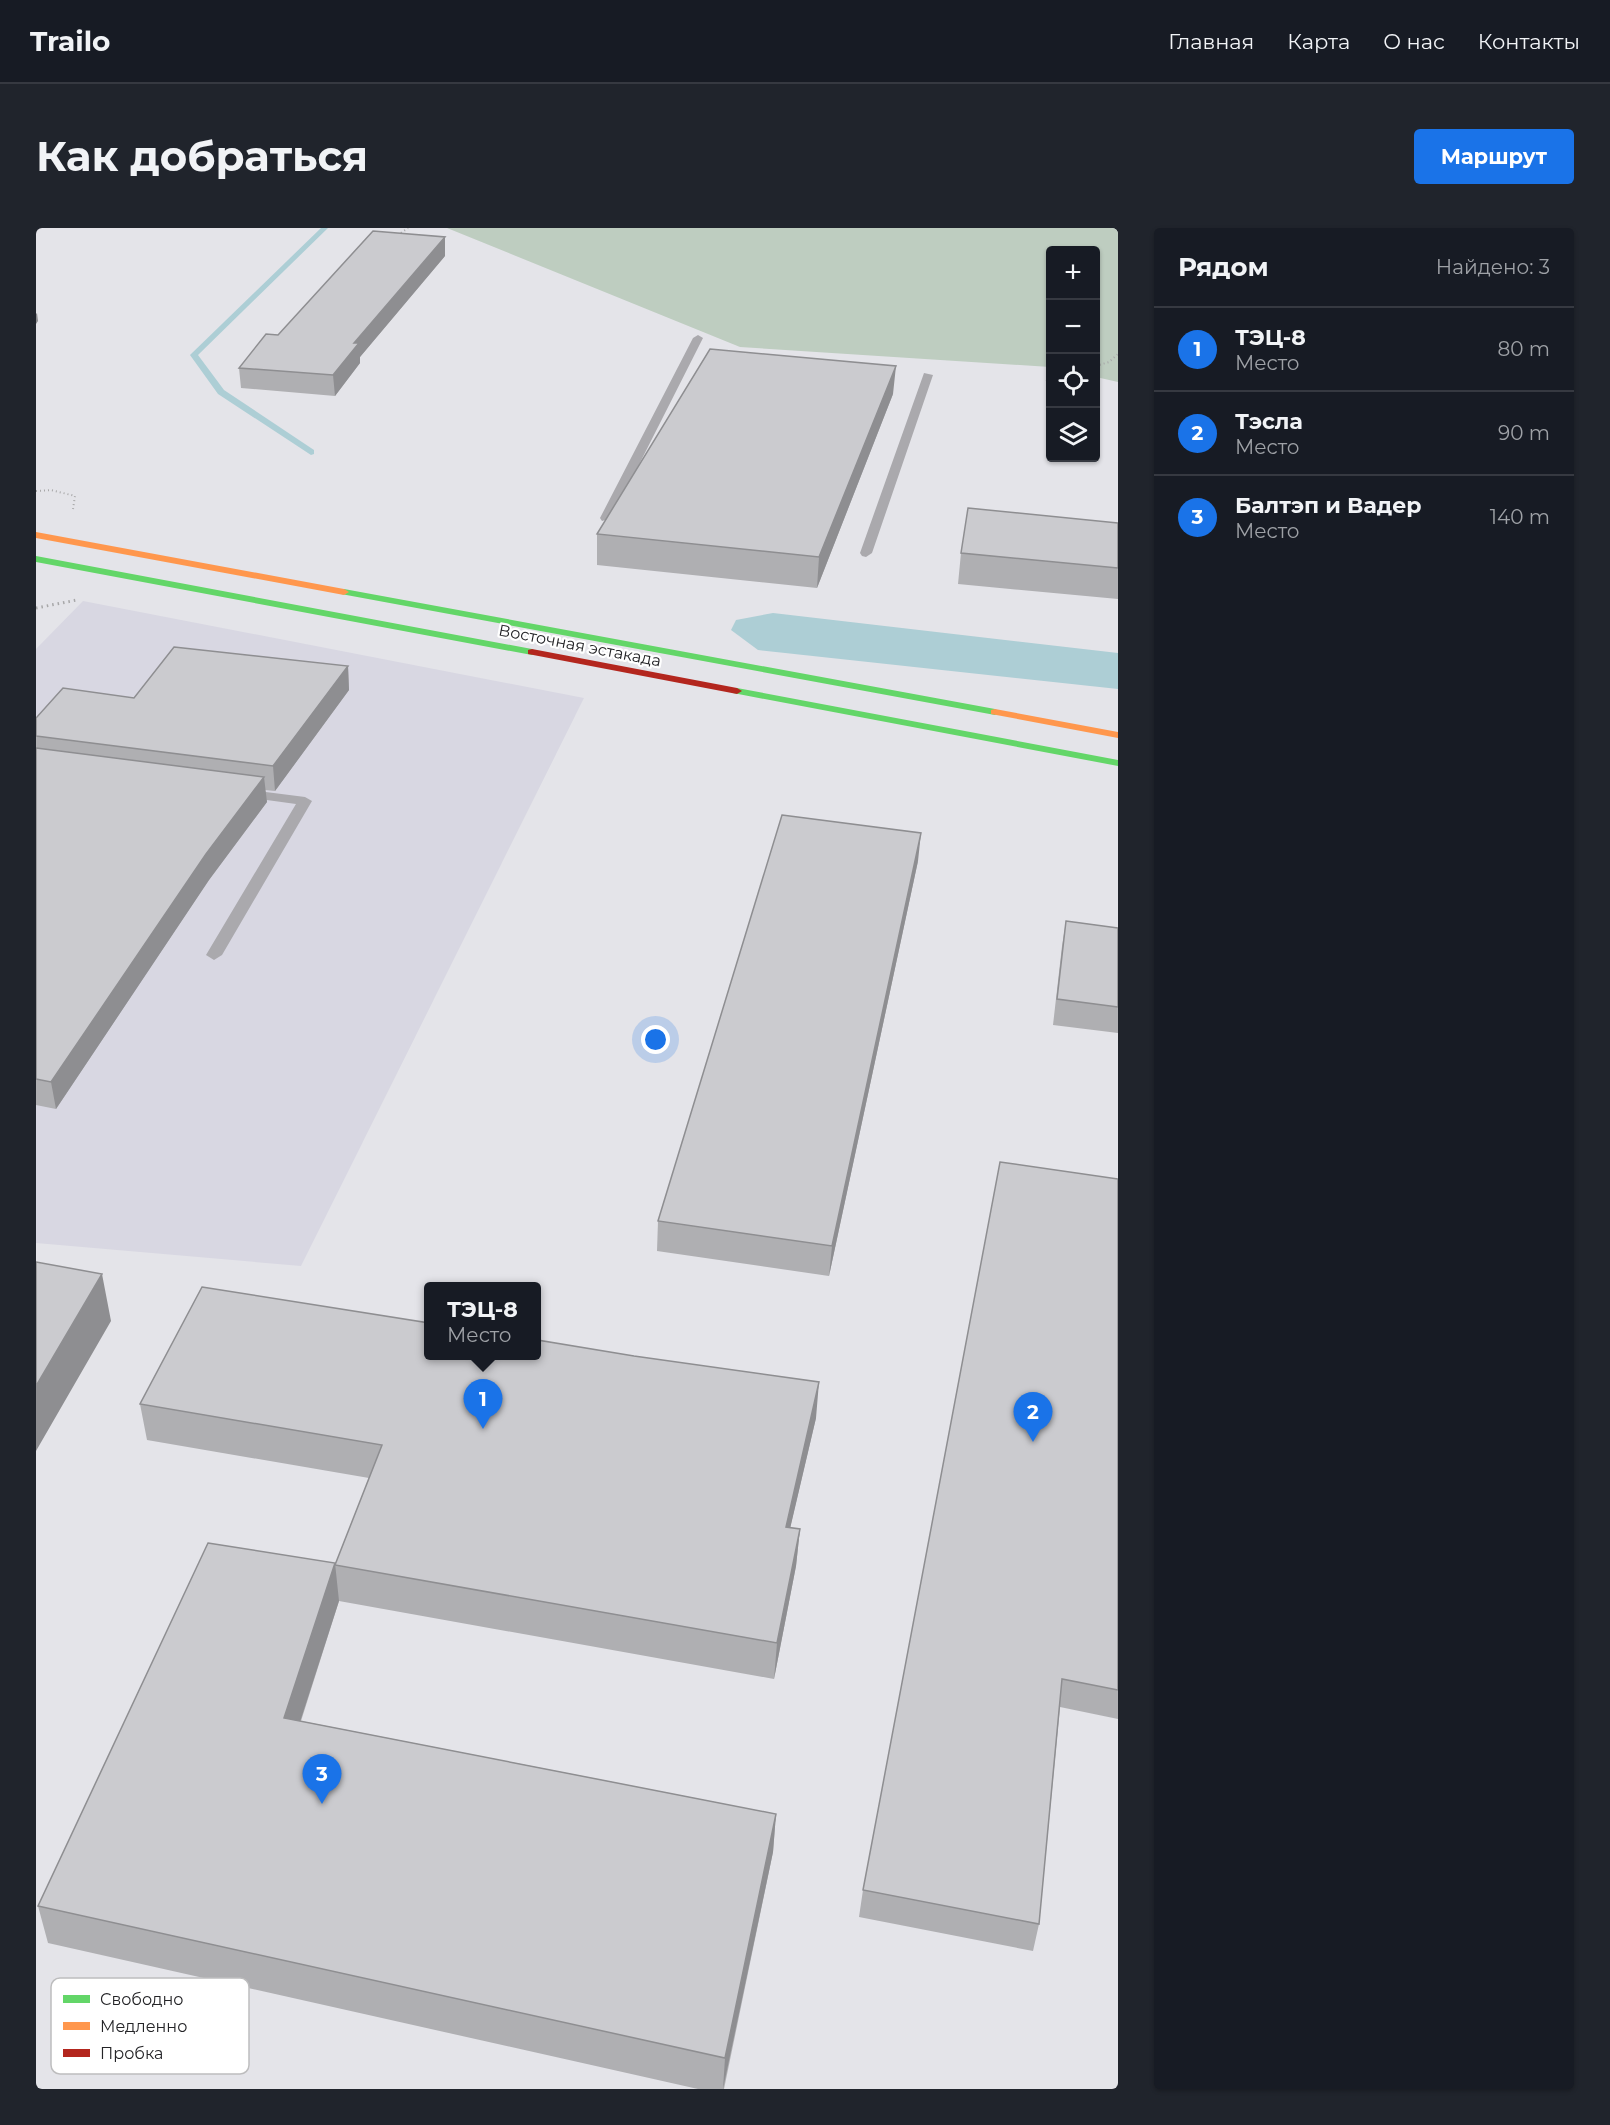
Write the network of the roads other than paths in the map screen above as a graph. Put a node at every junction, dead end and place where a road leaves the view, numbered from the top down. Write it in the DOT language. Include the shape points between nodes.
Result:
graph roads {
  1 [pos="698,338"];
  2 [pos="928,375"];
  3 [pos="606,518"];
  4 [pos="36,535"];
  5 [pos="866,553"];
  6 [pos="36,559"];
  7 [pos="1118,735"];
  8 [pos="1118,763"];
  9 [pos="223,790"];
  10 [pos="214,956"];
  1 -- 3 [label="lane"];
  2 -- 5 [label="lane"];
  4 -- 7 [label="main road, Восточная эстакада"];
  6 -- 8 [label="main road, Восточная эстакада"];
  9 -- 10 [label="lane" via="305,801"];
}
